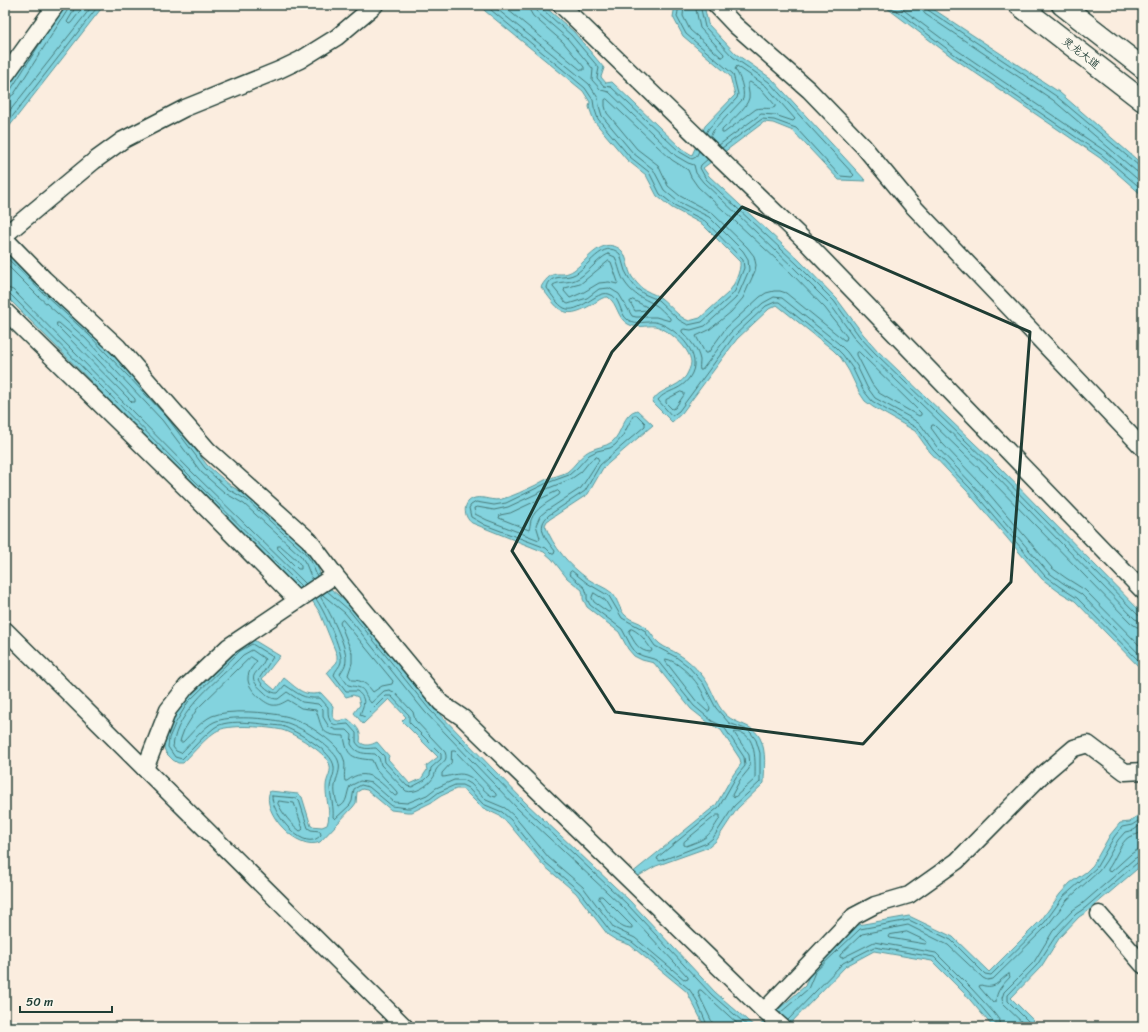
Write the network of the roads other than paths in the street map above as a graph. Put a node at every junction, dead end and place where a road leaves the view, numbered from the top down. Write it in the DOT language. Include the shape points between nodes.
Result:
graph roads {
  1 [pos="56,5"];
  2 [pos="374,5"];
  3 [pos="561,5"];
  4 [pos="716,5"];
  5 [pos="1019,5"];
  6 [pos="1062,5"];
  7 [pos="1143,68"];
  8 [pos="5,76"];
  9 [pos="1143,101"];
  10 [pos="5,235"];
  11 [pos="5,239"];
  12 [pos="5,311"];
  13 [pos="1143,448"];
  14 [pos="330,578"];
  15 [pos="1143,591"];
  16 [pos="300,599"];
  17 [pos="5,630"];
  18 [pos="145,769"];
  19 [pos="1143,771"];
  20 [pos="1099,914"];
  21 [pos="1143,965"];
  22 [pos="764,1011"];
  23 [pos="405,1027"];
  24 [pos="782,1027"];
  1 -- 8 [label="street"];
  2 -- 10 [label="street" via="336,37 300,60 185,108 123,140"];
  3 -- 15 [label="street" via="805,241"];
  4 -- 13 [label="street" via="735,25 810,90 863,146 911,204"];
  5 -- 9 [label="main road, 灵龙大道"];
  6 -- 7 [label="main road"];
  11 -- 14 [label="street" via="118,347 208,450 309,540"];
  12 -- 16 [label="street"];
  14 -- 16 [label="street"];
  14 -- 22 [label="street" via="441,703 463,718"];
  16 -- 18 [label="street" via="228,647 186,687 168,710"];
  17 -- 18 [label="street"];
  18 -- 23 [label="street"];
  19 -- 22 [label="street" via="1125,772 1088,744 1074,748 1040,777 956,861 909,895 875,905 854,916"];
  20 -- 21 [label="street"];
  22 -- 24 [label="street"];
}
